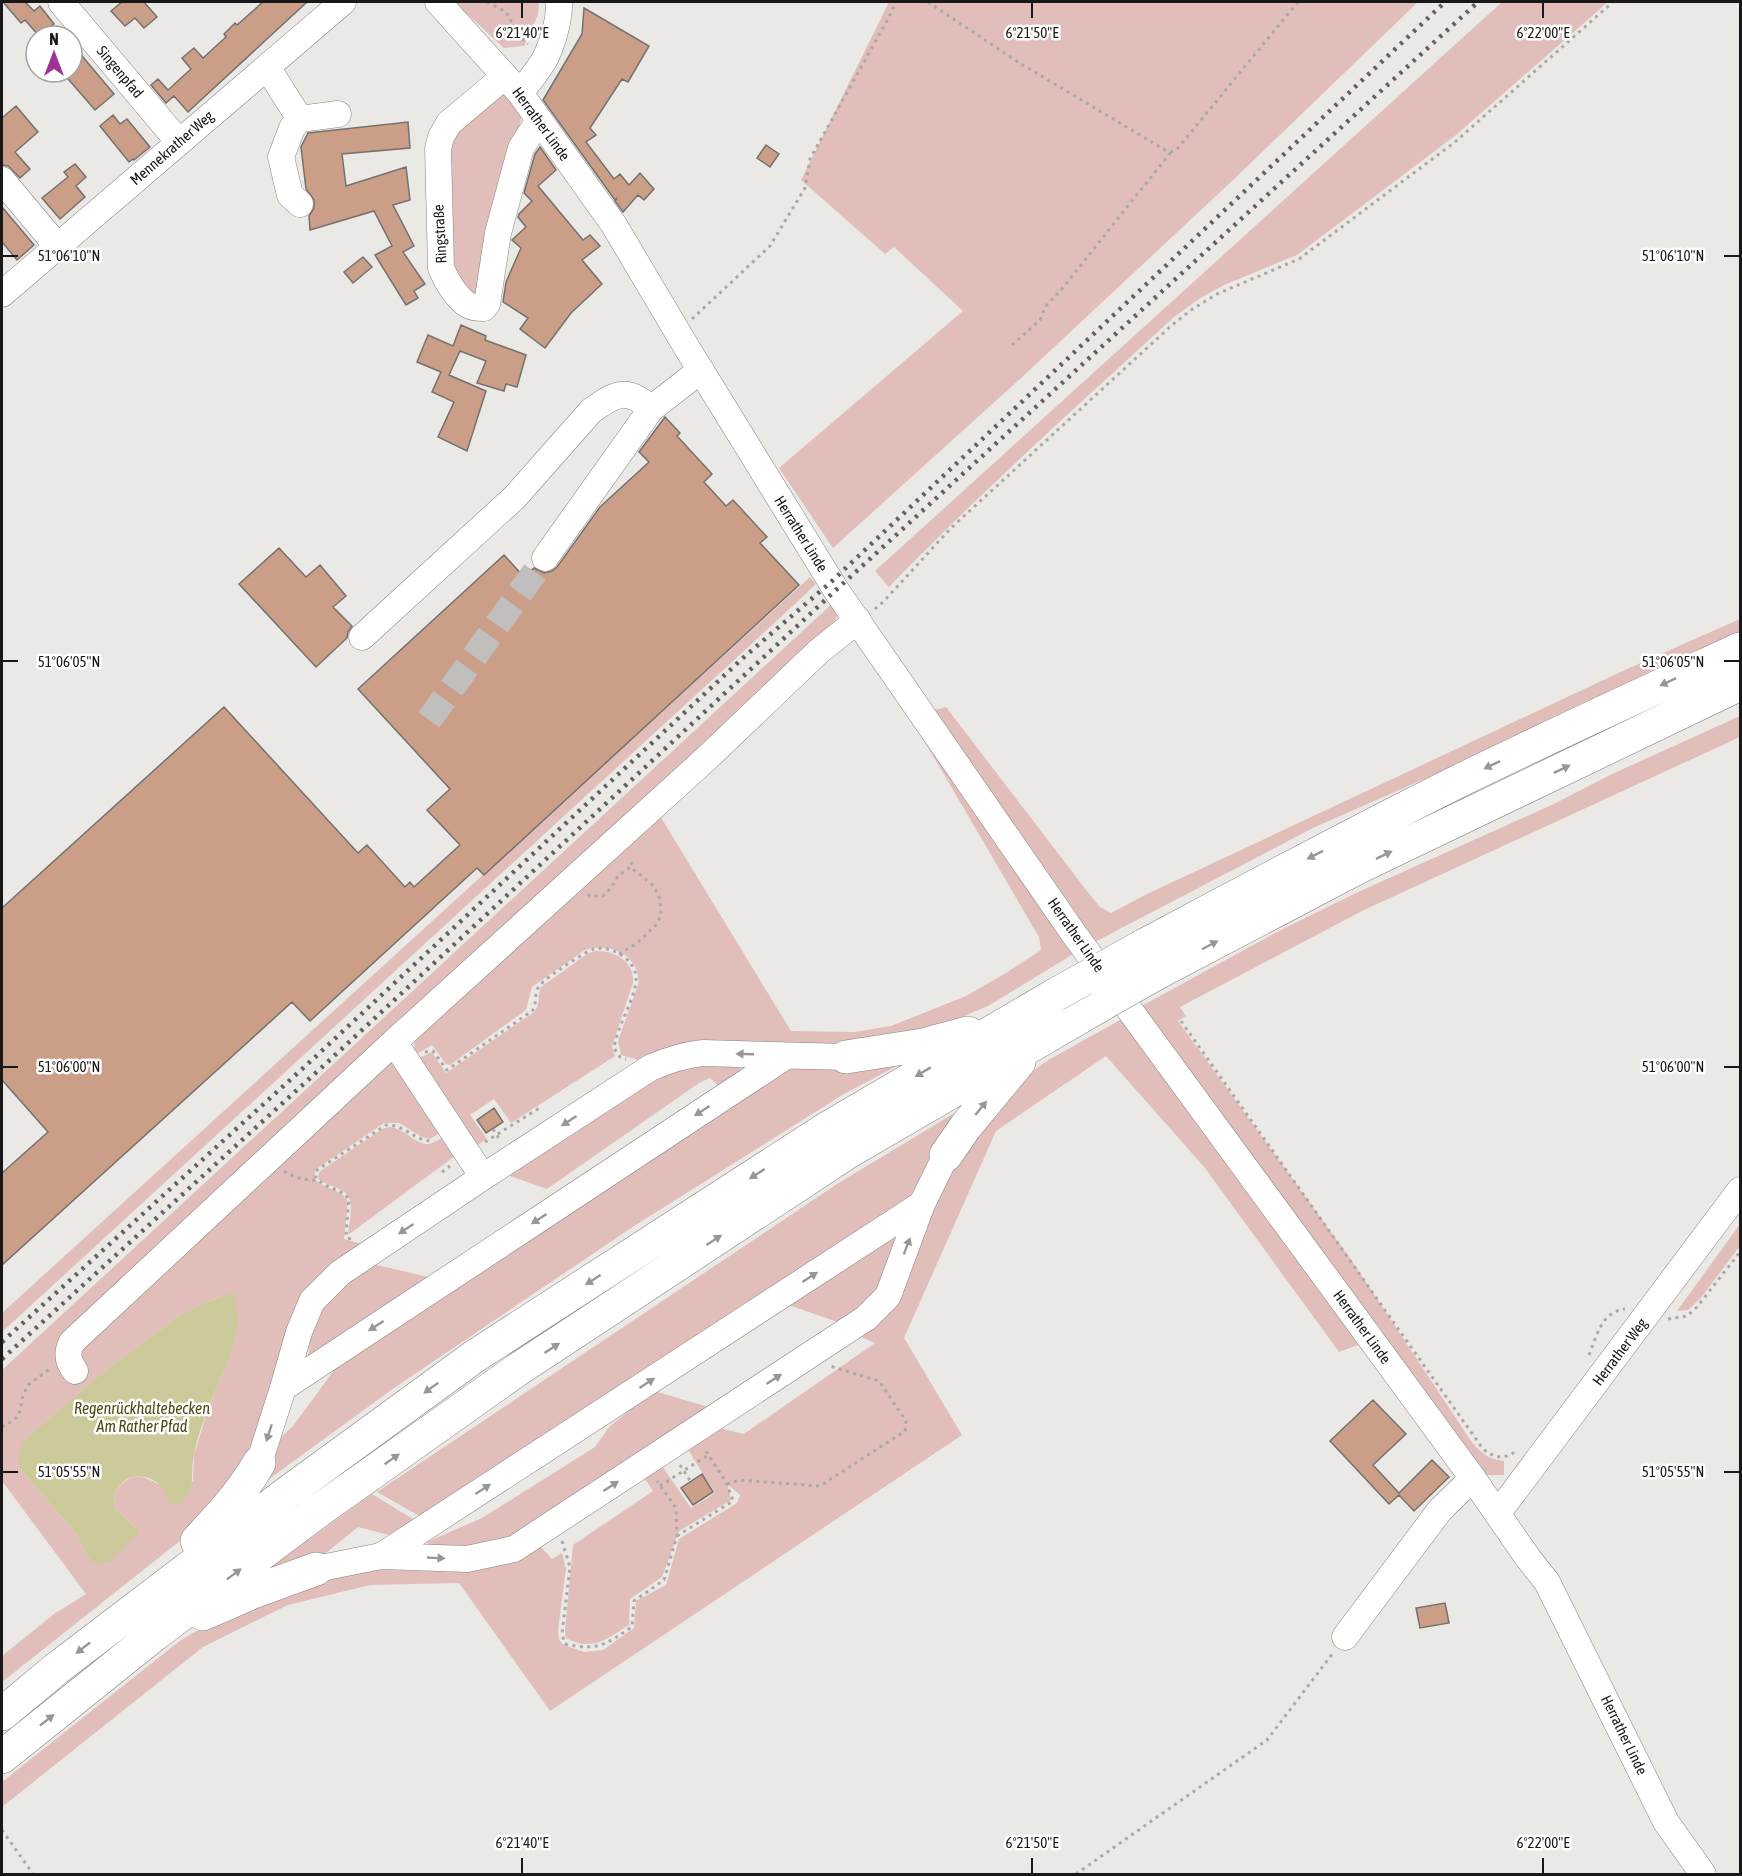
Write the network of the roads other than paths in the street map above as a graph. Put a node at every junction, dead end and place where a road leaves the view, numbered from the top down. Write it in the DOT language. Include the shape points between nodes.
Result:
graph roads {
  1 [pos="61,2"];
  2 [pos="343,2"];
  3 [pos="438,2"];
  4 [pos="559,2"];
  5 [pos="267,67"];
  6 [pos="513,85"];
  7 [pos="338,114"];
  8 [pos="300,119"];
  9 [pos="539,120"];
  10 [pos="179,142"];
  11 [pos="2,180"];
  12 [pos="300,204"];
  13 [pos="58,247"];
  14 [pos="2,294"];
  15 [pos="701,370"];
  16 [pos="651,409"];
  17 [pos="545,558"];
  18 [pos="858,620"];
  19 [pos="362,637"];
  20 [pos="1740,649"];
  21 [pos="1740,684"];
  22 [pos="1151,959"];
  23 [pos="1062,1009"];
  24 [pos="1010,1021"];
  25 [pos="1035,1044"];
  26 [pos="400,1052"];
  27 [pos="786,1056"];
  28 [pos="846,1057"];
  29 [pos="946,1155"];
  30 [pos="483,1177"];
  31 [pos="1740,1190"];
  32 [pos="922,1204"];
  33 [pos="72,1366"];
  34 [pos="284,1388"];
  35 [pos="259,1463"];
  36 [pos="1473,1478"];
  37 [pos="1498,1513"];
  38 [pos="381,1556"];
  39 [pos="316,1569"];
  40 [pos="130,1612"];
  41 [pos="154,1635"];
  42 [pos="1345,1637"];
  43 [pos="2,1714"];
  44 [pos="2,1757"];
  45 [pos="1703,1875"];
  1 -- 10 [label="street, Singenpfad"];
  2 -- 5 [label="street, Mennekrather Weg"];
  3 -- 6 [label="street, Herrather Linde"];
  4 -- 6 [label="street" via="558,19 544,60"];
  5 -- 8 [label="street"];
  5 -- 10 [label="street, Mennekrather Weg"];
  6 -- 9 [label="street, Herrather Linde"];
  6 -- 9 [label="street, Ringstraße" via="449,123 438,150 440,262 448,282 475,308 487,304 498,233 520,148"];
  7 -- 8 [label="street"];
  8 -- 12 [label="street" via="292,128 281,157 290,195"];
  9 -- 15 [label="street, Herrather Linde" via="614,225"];
  10 -- 13 [label="street, Mennekrather Weg"];
  11 -- 13 [label="street"];
  13 -- 14 [label="street, Mennekrather Weg"];
  15 -- 16 [label="street"];
  15 -- 18 [label="street, Herrather Linde"];
  16 -- 17 [label="street"];
  16 -- 19 [label="street" via="640,398 628,394 610,398 591,411 515,497"];
  18 -- 26 [label="street" via="818,652 573,879"];
  18 -- 36 [label="street, Herrather Linde" via="1074,934"];
  20 -- 22 [label="highway, one-way" via="1587,719 1272,877"];
  22 -- 21 [label="highway, one-way" via="1357,868"];
  22 -- 23 [label="highway, bridge"];
  23 -- 24 [label="highway"];
  23 -- 25 [label="highway"];
  24 -- 28 [label="highway" via="923,1045"];
  24 -- 40 [label="highway, one-way" via="826,1129 475,1356"];
  29 -- 25 [label="highway, one-way"];
  41 -- 25 [label="highway, one-way" via="517,1370 848,1152"];
  26 -- 30 [label="street"];
  26 -- 33 [label="street" via="274,1154 72,1342"];
  27 -- 28 [label="street"];
  27 -- 30 [label="street, one-way" via="684,1054 650,1068"];
  27 -- 34 [label="street, one-way"];
  29 -- 32 [label="street"];
  30 -- 34 [label="street, one-way" via="340,1273 312,1301"];
  31 -- 37 [label="street, Herrather Weg"];
  38 -- 32 [label="street, one-way"];
  38 -- 32 [label="street, one-way" via="467,1559 514,1549 556,1522 866,1318 888,1296"];
  34 -- 35 [label="street, one-way"];
  35 -- 40 [label="highway" via="230,1507"];
  36 -- 37 [label="street, Herrather Linde"];
  36 -- 42 [label="street" via="1440,1510"];
  37 -- 45 [label="street, Herrather Linde" via="1547,1582 1666,1821"];
  38 -- 39 [label="street"];
  39 -- 41 [label="highway"];
  40 -- 43 [label="highway, one-way"];
  44 -- 41 [label="highway, one-way"];
}
